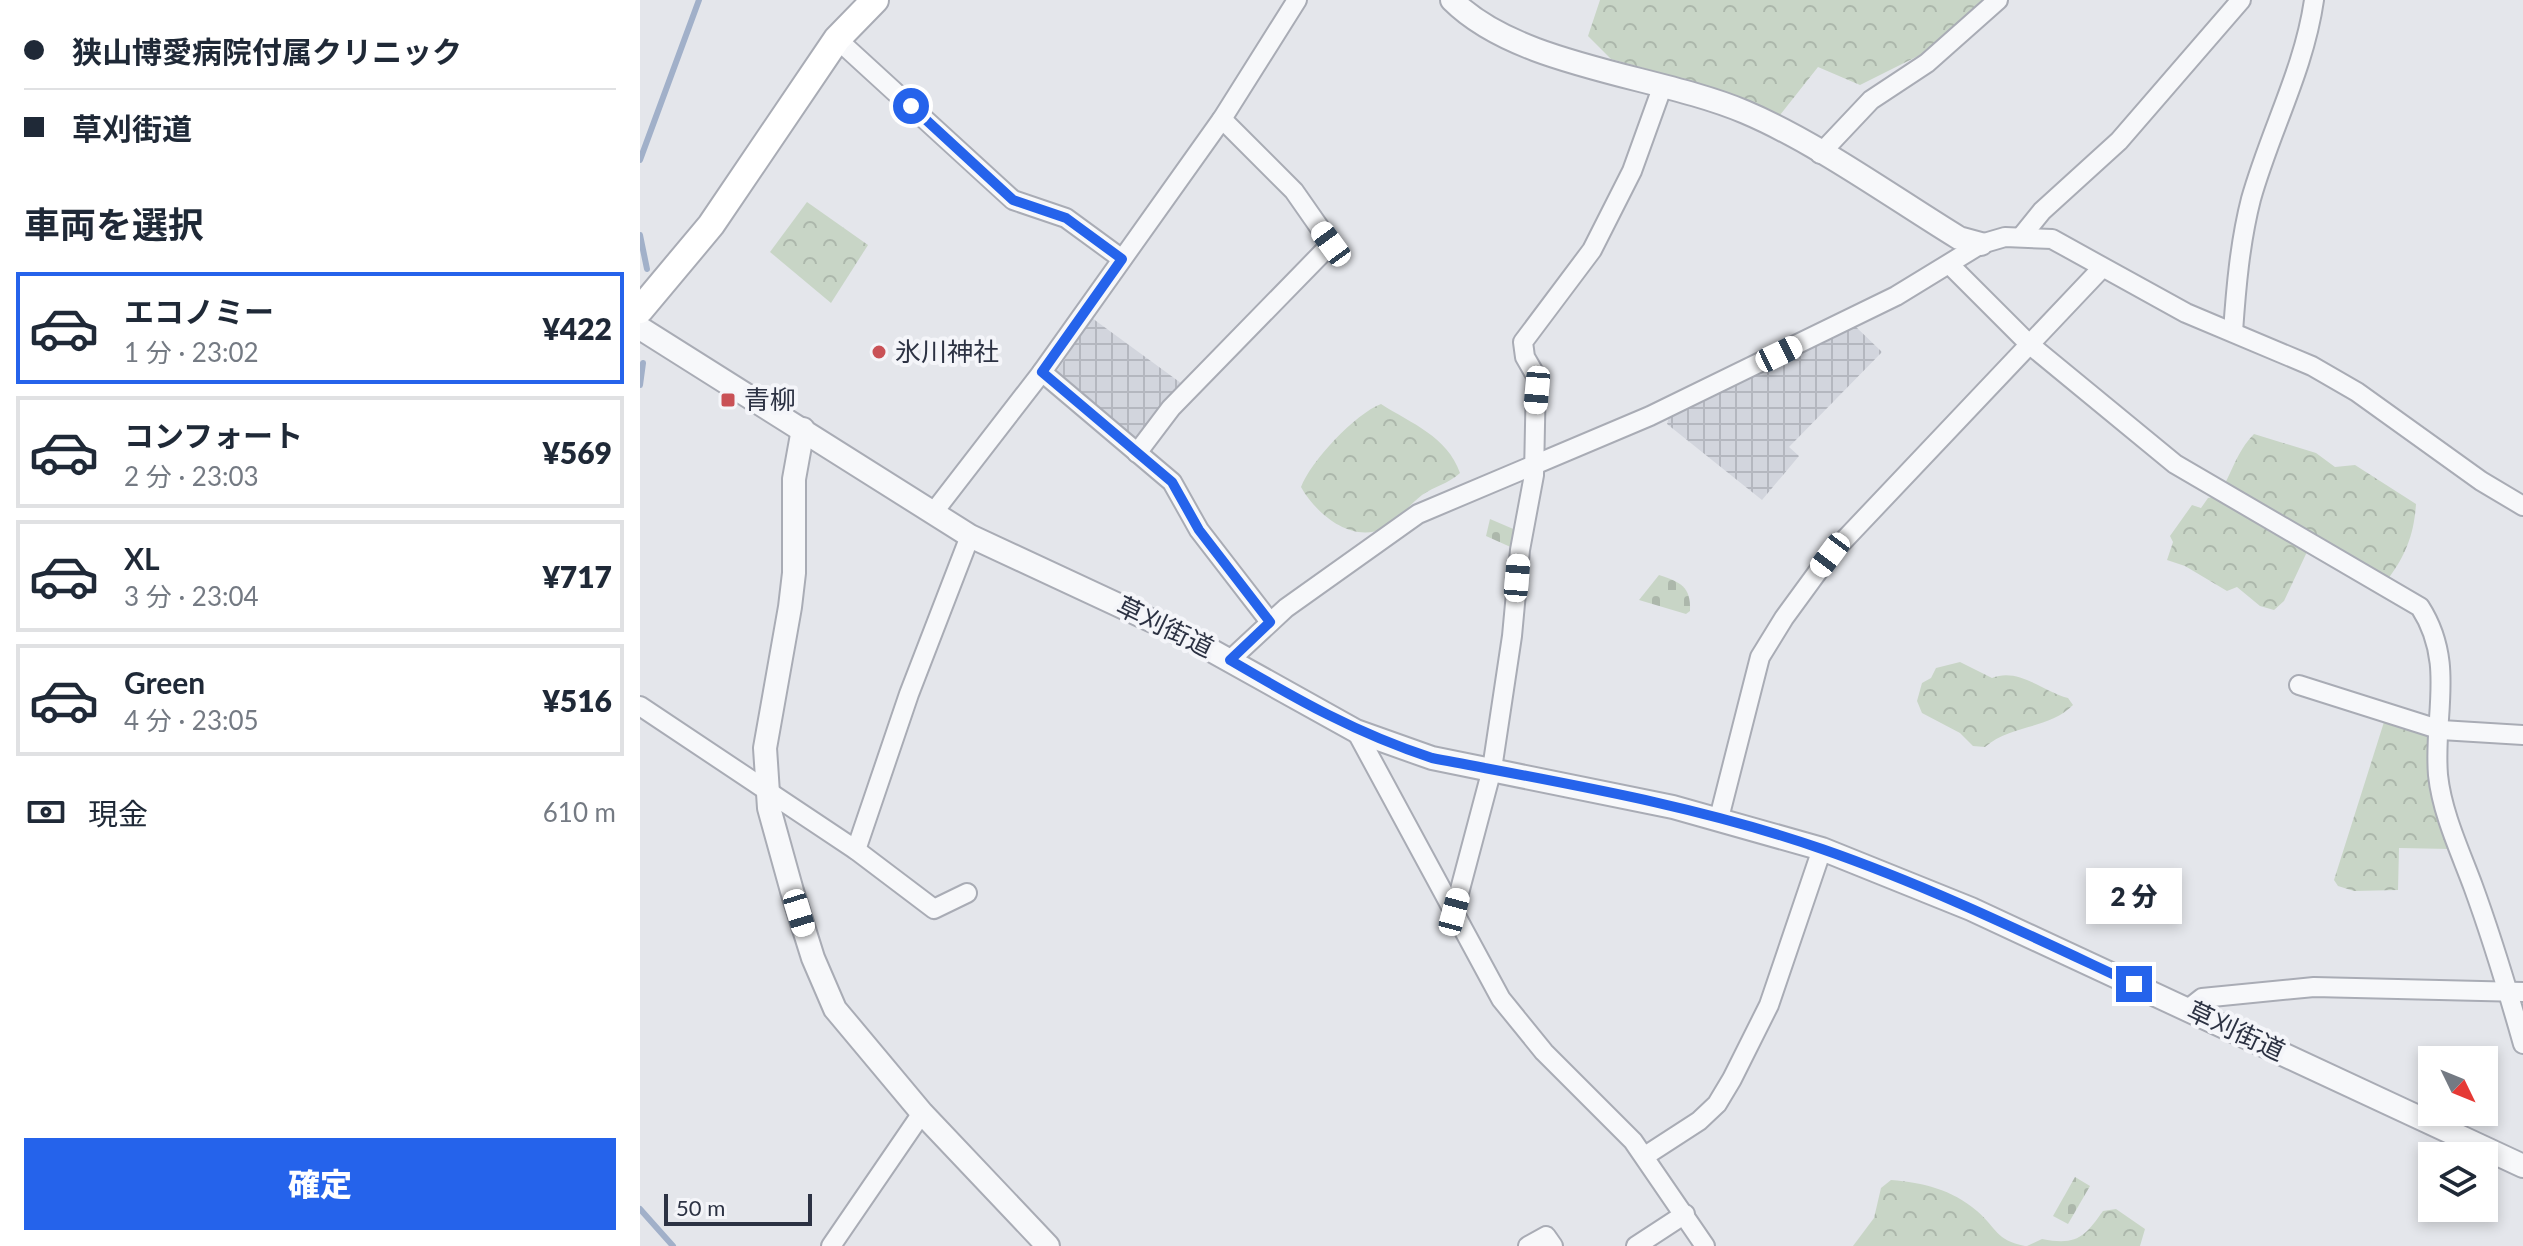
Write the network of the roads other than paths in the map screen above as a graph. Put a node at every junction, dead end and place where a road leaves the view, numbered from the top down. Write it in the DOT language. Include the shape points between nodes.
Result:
graph roads {
  1 [pos="875,0"];
  2 [pos="1297,0"];
  3 [pos="1452,0"];
  4 [pos="1998,0"];
  5 [pos="2241,0"];
  6 [pos="2314,0"];
  7 [pos="837,39"];
  8 [pos="1663,85"];
  9 [pos="1222,119"];
  10 [pos="1820,154"];
  11 [pos="2021,237"];
  12 [pos="1981,244"];
  13 [pos="1122,259"];
  14 [pos="1950,265"];
  15 [pos="2101,269"];
  16 [pos="640,310"];
  17 [pos="640,328"];
  18 [pos="2233,332"];
  19 [pos="2029,344"];
  20 [pos="1042,372"];
  21 [pos="803,429"];
  22 [pos="1137,453"];
  23 [pos="1534,463"];
  24 [pos="2523,506"];
  25 [pos="933,513"];
  26 [pos="970,536"];
  27 [pos="1270,622"];
  28 [pos="1230,660"];
  29 [pos="2299,685"];
  30 [pos="640,706"];
  31 [pos="2441,730"];
  32 [pos="1356,731"];
  33 [pos="2523,735"];
  34 [pos="1492,769"];
  35 [pos="767,790"];
  36 [pos="1719,818"];
  37 [pos="1822,849"];
  38 [pos="856,850"];
  39 [pos="967,893"];
  40 [pos="1454,912"];
  41 [pos="2516,991"];
  42 [pos="2188,1009"];
  43 [pos="2523,1044"];
  44 [pos="922,1113"];
  45 [pos="1645,1156"];
  46 [pos="2523,1166"];
  47 [pos="1685,1214"];
  48 [pos="831,1246"];
  49 [pos="1048,1246"];
  50 [pos="1528,1246"];
  51 [pos="1553,1246"];
  52 [pos="1636,1246"];
  53 [pos="1705,1246"];
  1 -- 7 [label="main road"];
  2 -- 9 [label="street"];
  3 -- 8 [label="street" via="1505,36"];
  4 -- 10 [label="street" via="1927,63 1871,100"];
  5 -- 11 [label="street" via="2119,141"];
  6 -- 18 [label="street" via="2292,90 2251,200"];
  7 -- 13 [label="street" via="1013,200 1066,218"];
  7 -- 16 [label="main road" via="711,225"];
  8 -- 10 [label="street" via="1767,121"];
  8 -- 23 [label="street" via="1632,171 1592,250 1523,342 1536,376"];
  9 -- 13 [label="street"];
  9 -- 22 [label="street" via="1294,191 1331,244 1171,408"];
  10 -- 12 [label="street" via="1959,238"];
  11 -- 12 [label="street"];
  11 -- 15 [label="street" via="2052,239"];
  12 -- 14 [label="street"];
  13 -- 20 [label="street"];
  14 -- 19 [label="street"];
  14 -- 23 [label="street" via="1650,416"];
  15 -- 18 [label="street"];
  15 -- 19 [label="street"];
  17 -- 21 [label="street, 草刈街道"];
  18 -- 24 [label="street" via="2357,392"];
  19 -- 31 [label="street" via="2175,464 2420,607 2434,628 2441,669"];
  19 -- 36 [label="street" via="1830,555 1768,641"];
  20 -- 22 [label="street"];
  20 -- 25 [label="street"];
  21 -- 25 [label="street, 草刈街道"];
  21 -- 35 [label="street" via="794,479 790,607 765,748"];
  22 -- 27 [label="street" via="1172,482 1199,530"];
  23 -- 27 [label="street" via="1418,514"];
  23 -- 34 [label="street"];
  25 -- 26 [label="street, 草刈街道"];
  26 -- 28 [label="street, 草刈街道"];
  26 -- 38 [label="street"];
  27 -- 28 [label="street"];
  28 -- 32 [label="street, 草刈街道"];
  29 -- 31 [label="street"];
  30 -- 35 [label="street"];
  31 -- 33 [label="street"];
  31 -- 41 [label="street" via="2438,776 2454,837"];
  32 -- 34 [label="street, 草刈街道" via="1432,758"];
  32 -- 40 [label="street"];
  34 -- 36 [label="street, 草刈街道"];
  34 -- 40 [label="street"];
  35 -- 38 [label="street"];
  35 -- 44 [label="street" via="813,958 835,1009"];
  36 -- 37 [label="street, 草刈街道"];
  37 -- 42 [label="street, 草刈街道" via="1971,909"];
  37 -- 45 [label="street" via="1769,1005 1732,1079 1699,1121"];
  38 -- 39 [label="street" via="934,909"];
  40 -- 45 [label="street" via="1501,999 1544,1052 1613,1116"];
  41 -- 42 [label="street" via="2314,987 2202,998"];
  41 -- 43 [label="street"];
  42 -- 46 [label="street, 草刈街道"];
  44 -- 48 [label="street"];
  44 -- 49 [label="street"];
  45 -- 47 [label="street"];
  47 -- 52 [label="street"];
  47 -- 53 [label="street"];
  50 -- 51 [label="street" via="1546,1236"];
}
